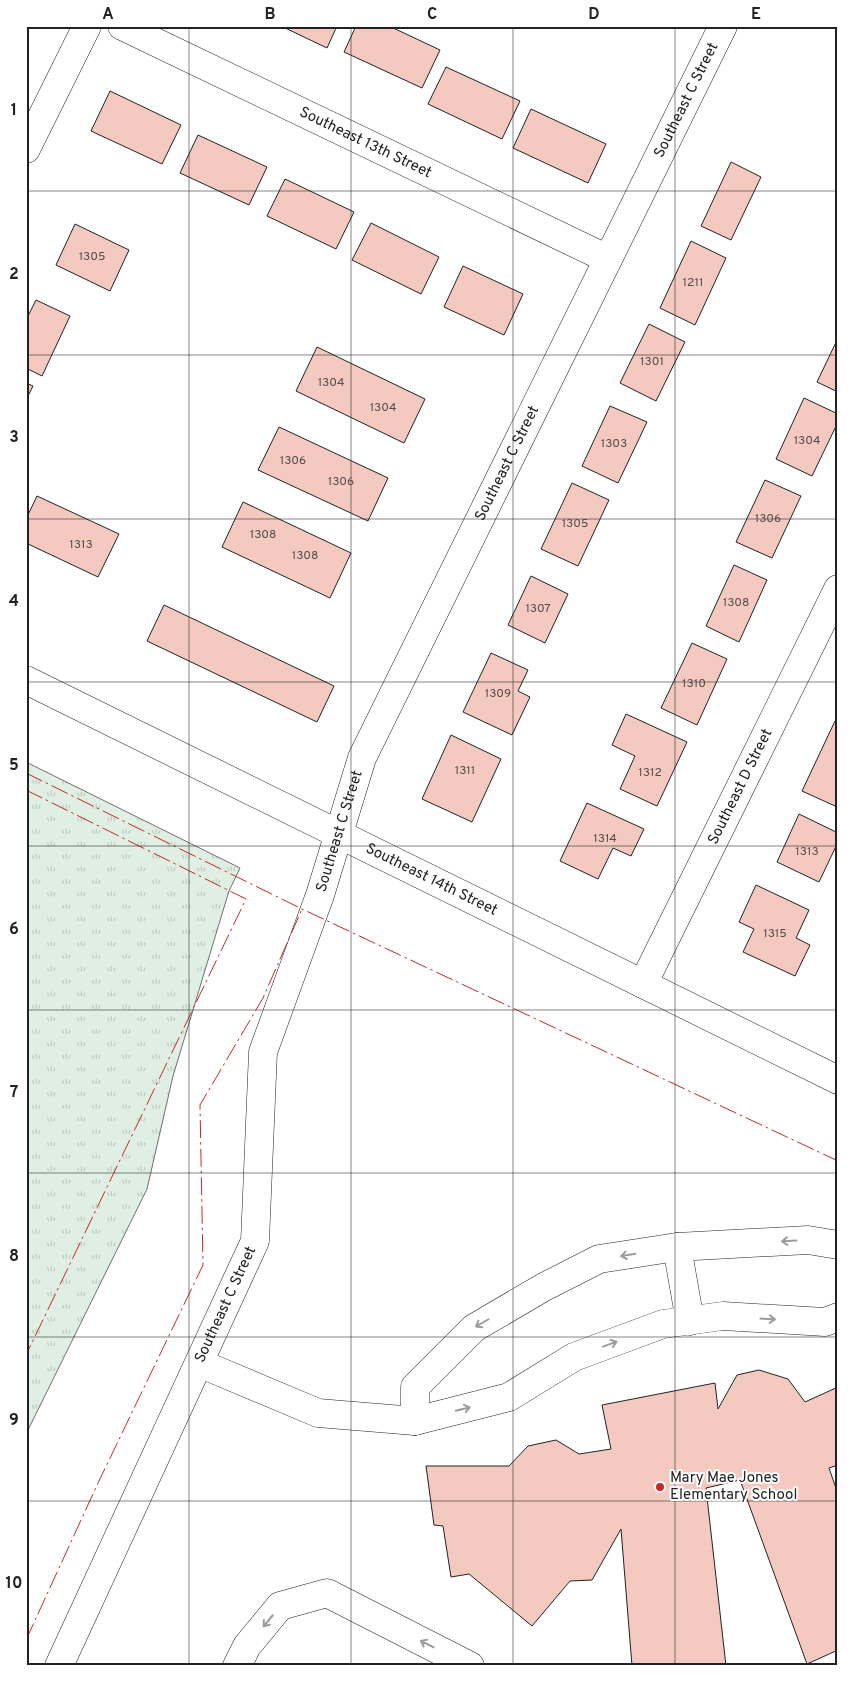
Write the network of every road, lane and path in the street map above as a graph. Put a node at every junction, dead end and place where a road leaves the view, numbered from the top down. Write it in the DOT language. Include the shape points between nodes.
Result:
graph roads {
  1 [pos="87,26"];
  2 [pos="122,26"];
  3 [pos="723,26"];
  4 [pos="26,149"];
  5 [pos="608,259"];
  6 [pos="838,589"];
  7 [pos="26,680"];
  8 [pos="340,834"];
  9 [pos="643,984"];
  10 [pos="838,1080"];
  11 [pos="838,1245"];
  12 [pos="677,1247"];
  13 [pos="838,1317"];
  14 [pos="690,1321"];
  15 [pos="199,1363"];
  16 [pos="415,1421"];
  17 [pos="60,1666"];
  18 [pos="237,1666"];
  19 [pos="470,1666"];
  1 -- 4 [label="street"];
  2 -- 5 [label="street, Southeast 13th Street"];
  3 -- 5 [label="street, Southeast C Street"];
  5 -- 8 [label="street, Southeast C Street" via="362,758"];
  6 -- 9 [label="street, Southeast D Street"];
  7 -- 8 [label="street, Southeast 14th Street"];
  8 -- 9 [label="street, Southeast 14th Street"];
  8 -- 15 [label="street, Southeast C Street" via="263,1052 255,1241"];
  9 -- 10 [label="street, Southeast 14th Street"];
  11 -- 12 [label="street, one-way" via="808,1240"];
  12 -- 14 [label="street"];
  12 -- 16 [label="street, one-way" via="599,1259 474,1328 415,1388"];
  14 -- 13 [label="street, one-way" via="724,1316 825,1322"];
  16 -- 14 [label="street, one-way" via="509,1397 574,1356 663,1324"];
  15 -- 16 [label="street" via="318,1413"];
  15 -- 17 [label="street, Southeast C Street"];
  19 -- 18 [label="street, one-way" via="327,1593 280,1606 247,1646"];
}
